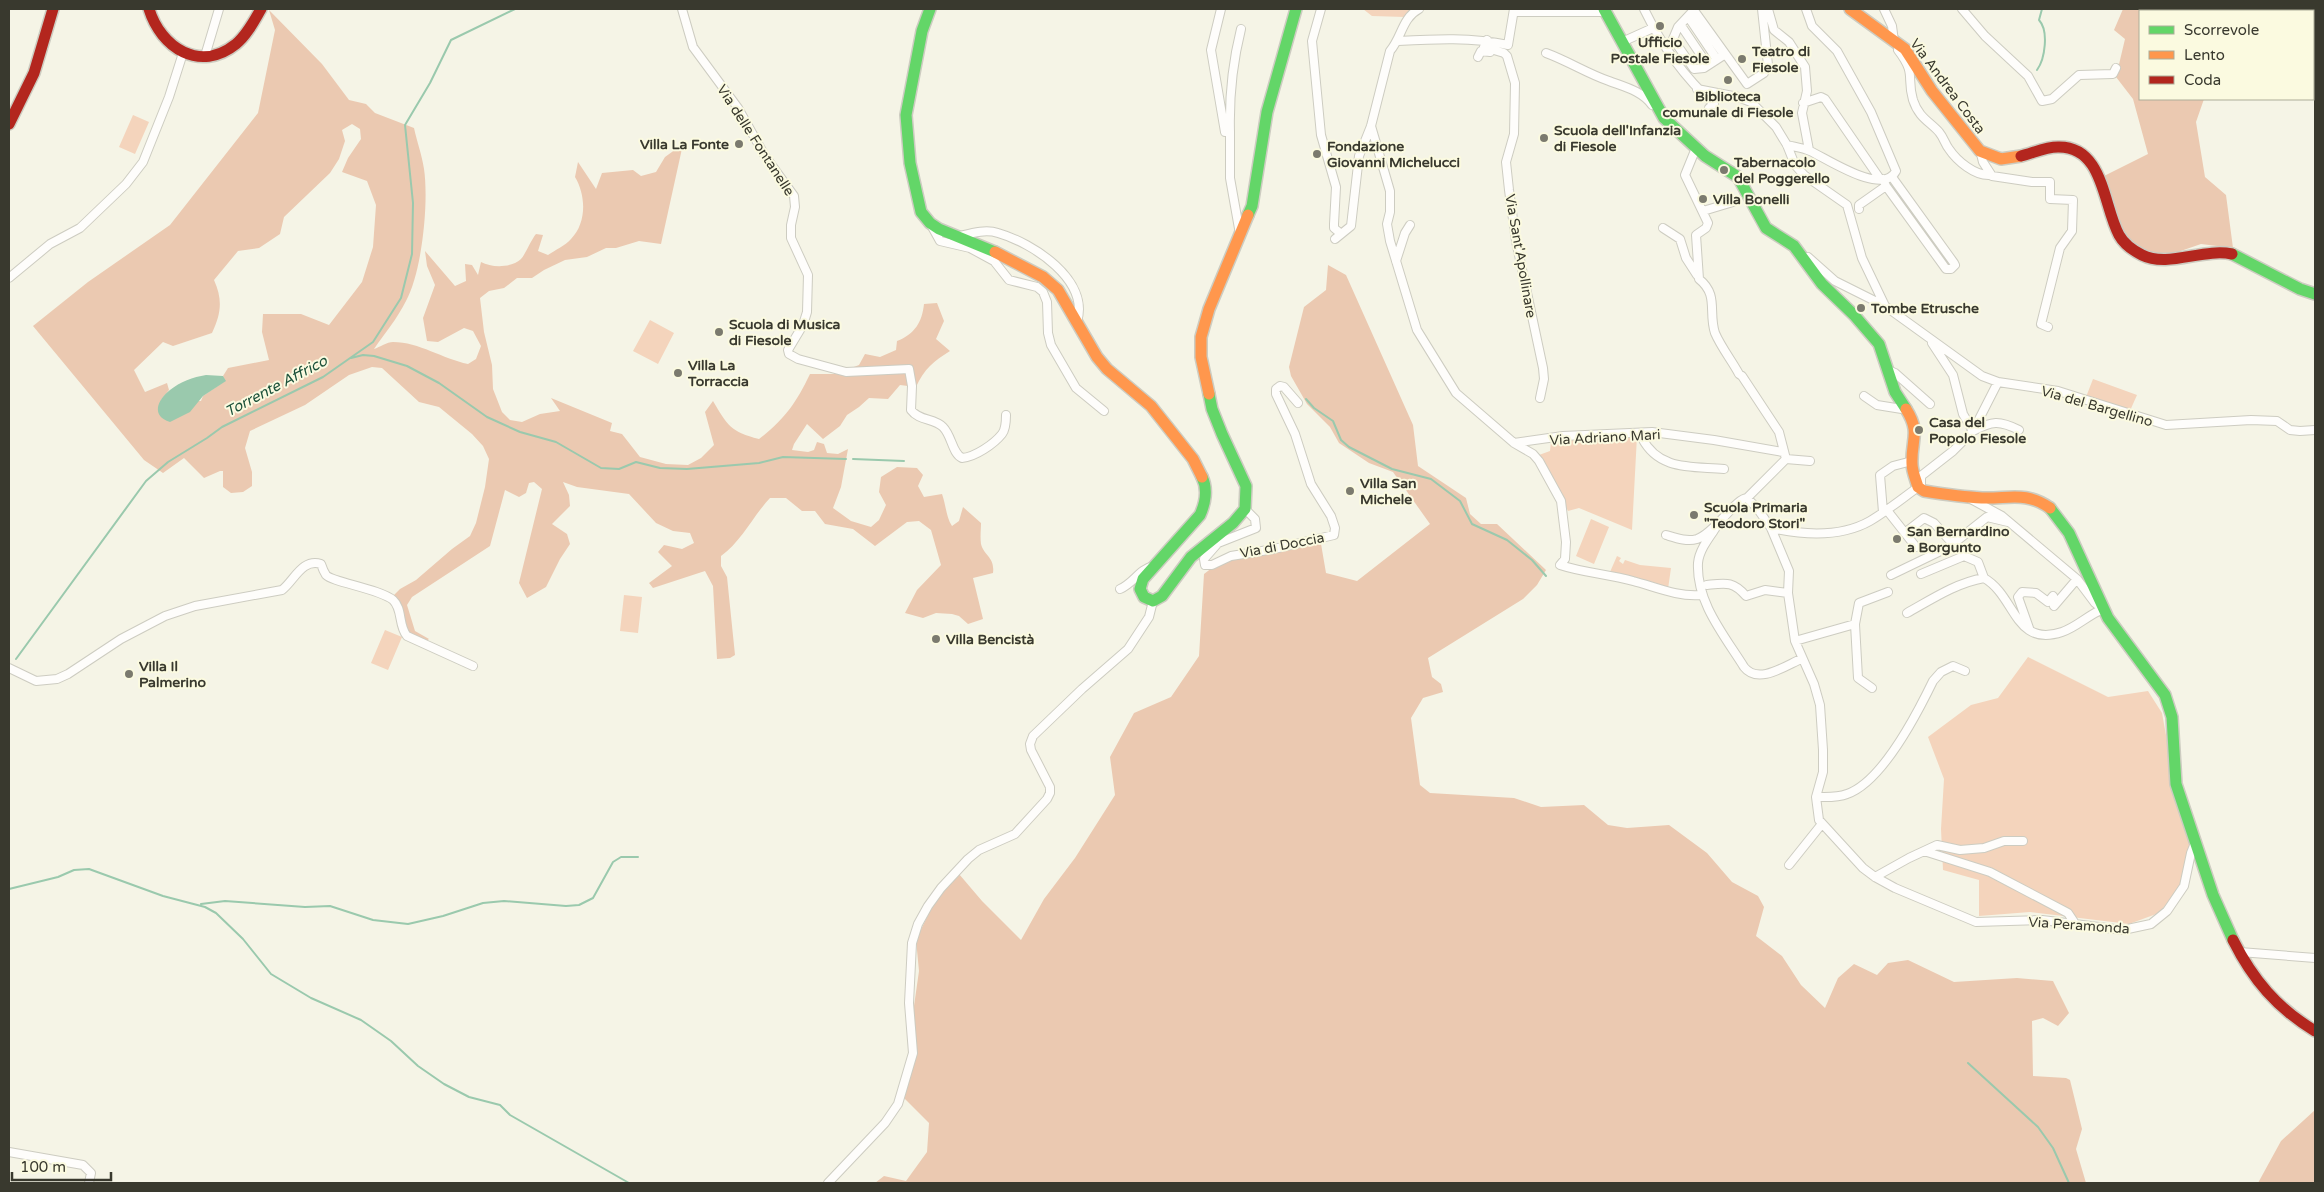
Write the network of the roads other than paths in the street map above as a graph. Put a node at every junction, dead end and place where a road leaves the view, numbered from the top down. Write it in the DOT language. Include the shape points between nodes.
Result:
graph roads {
  1 [pos="53,9"];
  2 [pos="149,9"];
  3 [pos="219,9"];
  4 [pos="261,9"];
  5 [pos="682,9"];
  6 [pos="930,9"];
  7 [pos="1221,9"];
  8 [pos="1296,9"];
  9 [pos="1321,9"];
  10 [pos="1419,9"];
  11 [pos="1644,9"];
  12 [pos="1762,9"];
  13 [pos="1768,9"];
  14 [pos="1806,9"];
  15 [pos="1850,9"];
  16 [pos="1884,9"];
  17 [pos="1962,9"];
  18 [pos="1589,10"];
  19 [pos="1514,11"];
  20 [pos="1605,11"];
  21 [pos="1693,12"];
  22 [pos="1653,28"];
  23 [pos="1241,29"];
  24 [pos="1487,40"];
  25 [pos="1398,41"];
  26 [pos="1622,42"];
  27 [pos="1898,45"];
  28 [pos="183,53"];
  29 [pos="1504,53"];
  30 [pos="1546,53"];
  31 [pos="1724,53"];
  32 [pos="205,56"];
  33 [pos="1478,57"];
  34 [pos="1716,58"];
  35 [pos="2114,71"];
  36 [pos="1697,89"];
  37 [pos="1803,103"];
  38 [pos="1709,108"];
  39 [pos="1661,113"];
  40 [pos="9,124"];
  41 [pos="1371,126"];
  42 [pos="1230,132"];
  43 [pos="1787,145"];
  44 [pos="1696,148"];
  45 [pos="1809,150"];
  46 [pos="1980,150"];
  47 [pos="1990,174"];
  48 [pos="1885,180"];
  49 [pos="1733,202"];
  50 [pos="1860,209"];
  51 [pos="1703,211"];
  52 [pos="930,223"];
  53 [pos="1410,225"];
  54 [pos="1663,228"];
  55 [pos="960,236"];
  56 [pos="1241,236"];
  57 [pos="1798,252"];
  58 [pos="1396,261"];
  59 [pos="9,278"];
  60 [pos="1699,279"];
  61 [pos="2315,294"];
  62 [pos="1885,306"];
  63 [pos="1077,322"];
  64 [pos="2048,327"];
  65 [pos="1930,339"];
  66 [pos="1888,370"];
  67 [pos="1998,382"];
  68 [pos="1864,396"];
  69 [pos="1540,398"];
  70 [pos="1296,400"];
  71 [pos="1930,404"];
  72 [pos="1908,410"];
  73 [pos="1104,411"];
  74 [pos="1006,415"];
  75 [pos="2019,430"];
  76 [pos="2315,430"];
  77 [pos="1972,431"];
  78 [pos="1644,433"];
  79 [pos="1514,443"];
  80 [pos="1785,456"];
  81 [pos="1810,461"];
  82 [pos="1912,461"];
  83 [pos="1724,469"];
  84 [pos="1918,488"];
  85 [pos="1966,496"];
  86 [pos="1747,498"];
  87 [pos="1245,509"];
  88 [pos="1884,511"];
  89 [pos="2010,522"];
  90 [pos="1771,528"];
  91 [pos="1715,529"];
  92 [pos="1906,532"];
  93 [pos="1666,535"];
  94 [pos="1953,544"];
  95 [pos="1916,547"];
  96 [pos="1156,565"];
  97 [pos="1921,574"];
  98 [pos="1891,575"];
  99 [pos="1984,578"];
  100 [pos="2077,579"];
  101 [pos="1707,585"];
  102 [pos="1120,589"];
  103 [pos="1888,592"];
  104 [pos="1788,593"];
  105 [pos="1701,595"];
  106 [pos="2053,596"];
  107 [pos="1153,601"];
  108 [pos="2054,606"];
  109 [pos="2103,609"];
  110 [pos="1907,613"];
  111 [pos="1855,624"];
  112 [pos="2030,633"];
  113 [pos="1795,641"];
  114 [pos="1802,659"];
  115 [pos="473,666"];
  116 [pos="9,668"];
  117 [pos="1965,671"];
  118 [pos="1872,688"];
  119 [pos="1816,797"];
  120 [pos="1821,824"];
  121 [pos="2023,841"];
  122 [pos="2195,843"];
  123 [pos="1924,851"];
  124 [pos="1789,866"];
  125 [pos="1875,877"];
  126 [pos="2076,925"];
  127 [pos="2240,952"];
  128 [pos="2315,958"];
  129 [pos="2315,1031"];
  130 [pos="9,1152"];
  131 [pos="89,1183"];
  132 [pos="828,1183"];
  1 -- 40 [label="main road" via="34,73"];
  2 -- 28 [label="main road" via="162,37"];
  3 -- 32 [label="street"];
  4 -- 32 [label="main road" via="232,47"];
  5 -- 74 [label="street, Via delle Fontanelle" via="693,47 738,108 765,156 794,196 792,238 808,275 807,312 789,354 846,372 909,369 913,413 944,428 957,455 962,458 972,456 1001,435"];
  6 -- 52 [label="main road" via="922,31 906,115 917,197 921,212"];
  7 -- 42 [label="street" via="1212,50 1225,132"];
  8 -- 56 [label="main road" via="1269,102 1256,192"];
  9 -- 41 [label="street" via="1312,41 1321,135 1336,187 1334,228 1338,236 1351,226 1359,156"];
  10 -- 25 [label="street" via="1407,18"];
  11 -- 22 [label="street"];
  12 -- 31 [label="street" via="1767,68 1762,75 1747,84"];
  13 -- 37 [label="street" via="1774,30 1788,42 1804,67 1807,91"];
  14 -- 48 [label="street" via="1812,26 1837,51 1871,112 1896,171"];
  15 -- 27 [label="main road, Via Andrea Costa"];
  16 -- 27 [label="street"];
  17 -- 35 [label="street" via="1985,36 2028,76 2042,102 2058,94 2079,74"];
  18 -- 19 [label="street" via="1574,14"];
  18 -- 20 [label="street"];
  19 -- 24 [label="street" via="1508,45"];
  20 -- 26 [label="main road"];
  21 -- 21 [label="street" via="1678,27 1674,39 1694,69 1704,68 1724,55"];
  21 -- 31 [label="street"];
  21 -- 34 [label="street"];
  21 -- 34 [label="street" via="1678,39 1696,65 1702,67"];
  22 -- 26 [label="street"];
  22 -- 36 [label="street"];
  23 -- 42 [label="street" via="1232,62"];
  24 -- 25 [label="street"];
  24 -- 29 [label="street" via="1484,47"];
  25 -- 41 [label="street" via="1390,51"];
  26 -- 39 [label="main road"];
  27 -- 46 [label="main road, Via Andrea Costa" via="1912,57 1936,96"];
  27 -- 47 [label="street" via="1910,67 1913,100 1925,121 1942,136 1956,159 1976,172"];
  28 -- 32 [label="main road"];
  28 -- 59 [label="street" via="150,145 126,184 80,228 50,244"];
  29 -- 33 [label="street" via="1481,51"];
  29 -- 69 [label="street, Via Sant'Apollinare" via="1515,83 1514,134 1506,162 1516,242 1544,368"];
  30 -- 39 [label="street" via="1621,84 1646,98"];
  31 -- 34 [label="street"];
  36 -- 38 [label="street" via="1714,104"];
  36 -- 43 [label="street" via="1751,102 1776,127"];
  37 -- 45 [label="street"];
  37 -- 48 [label="street" via="1820,97 1825,99"];
  39 -- 44 [label="main road"];
  41 -- 58 [label="street" via="1390,191 1387,224"];
  42 -- 56 [label="street" via="1230,178"];
  43 -- 45 [label="street"];
  43 -- 62 [label="street" via="1794,165 1804,175 1847,205 1862,258"];
  44 -- 51 [label="street" via="1685,175"];
  44 -- 57 [label="main road" via="1742,182 1766,228 1789,242"];
  45 -- 48 [label="street" via="1864,178"];
  46 -- 47 [label="street"];
  46 -- 61 [label="main road, Via Andrea Costa" via="2007,160 2046,148 2072,149 2085,157 2100,182 2116,232 2135,252 2164,260 2222,250"];
  47 -- 64 [label="street" via="2050,182 2050,198 2074,200 2072,231 2060,248 2041,324"];
  48 -- 48 [label="street" via="1946,269 1954,268 1954,263"];
  48 -- 50 [label="street" via="1860,205"];
  49 -- 51 [label="street"];
  51 -- 60 [label="street" via="1708,226 1696,235"];
  52 -- 55 [label="main road"];
  52 -- 73 [label="street" via="940,241 970,248 994,261 1009,280 1044,292 1051,345 1076,388"];
  53 -- 58 [label="street"];
  54 -- 60 [label="street" via="1680,239 1686,258"];
  55 -- 63 [label="main road" via="1051,283"];
  55 -- 63 [label="street" via="974,232 998,233 1025,245 1054,264 1076,293 1080,304"];
  56 -- 87 [label="main road" via="1209,309 1200,347 1204,376 1217,422 1246,486"];
  57 -- 62 [label="street, Via del Bargellino" via="1800,250 1835,281"];
  57 -- 66 [label="main road" via="1822,284 1876,340"];
  58 -- 79 [label="street" via="1417,330 1448,384"];
  60 -- 80 [label="street" via="1711,293 1717,336 1779,432"];
  62 -- 65 [label="street, Via del Bargellino"];
  63 -- 96 [label="main road" via="1107,369 1145,400 1166,423 1193,459 1205,482 1200,516"];
  65 -- 67 [label="street, Via del Bargellino" via="1982,376"];
  65 -- 77 [label="street" via="1953,375 1963,414"];
  66 -- 71 [label="street"];
  66 -- 72 [label="main road" via="1897,396"];
  67 -- 76 [label="street, Via del Bargellino" via="2058,391 2166,425 2251,420 2277,421 2290,430"];
  67 -- 77 [label="street"];
  68 -- 72 [label="street" via="1877,405"];
  70 -- 87 [label="street, Via di Doccia" via="1284,387 1276,389 1311,484 1336,528 1334,535 1231,556 1205,566 1204,559 1216,545 1256,528 1255,519"];
  72 -- 82 [label="main road" via="1915,428"];
  75 -- 77 [label="street" via="2004,422 1985,424"];
  77 -- 84 [label="street" via="1921,476"];
  78 -- 79 [label="street, Via Adriano Mari" via="1562,436"];
  78 -- 80 [label="street, Via Adriano Mari" via="1698,438"];
  78 -- 83 [label="street" via="1642,438 1658,459 1673,464"];
  79 -- 105 [label="street" via="1534,454 1561,502 1566,542 1565,559 1560,564 1631,580 1674,594"];
  80 -- 81 [label="street, Via Adriano Mari"];
  80 -- 86 [label="street"];
  82 -- 84 [label="main road"];
  82 -- 88 [label="street" via="1893,466 1881,474"];
  84 -- 85 [label="main road" via="1924,492"];
  84 -- 88 [label="street"];
  85 -- 89 [label="street"];
  85 -- 109 [label="main road" via="2026,497 2042,502 2072,540"];
  86 -- 90 [label="street"];
  86 -- 91 [label="street" via="1740,500"];
  87 -- 107 [label="main road" via="1233,524 1191,557 1162,596"];
  88 -- 90 [label="street" via="1869,522 1839,531 1807,535"];
  88 -- 92 [label="street"];
  89 -- 94 [label="street" via="1987,517"];
  89 -- 100 [label="street"];
  90 -- 104 [label="street" via="1789,571"];
  91 -- 93 [label="street" via="1696,539 1683,540"];
  91 -- 105 [label="street" via="1698,562"];
  92 -- 94 [label="street" via="1924,518 1934,523"];
  92 -- 95 [label="street"];
  94 -- 98 [label="street"];
  96 -- 102 [label="street" via="1143,569"];
  96 -- 107 [label="main road" via="1140,584 1144,597"];
  97 -- 99 [label="street" via="1964,556 1978,562"];
  99 -- 110 [label="street" via="1951,588"];
  99 -- 112 [label="street" via="1995,584"];
  100 -- 108 [label="street"];
  100 -- 109 [label="street"];
  101 -- 104 [label="street" via="1726,583 1738,586 1746,596 1764,590"];
  103 -- 111 [label="street" via="1860,603"];
  104 -- 113 [label="street"];
  105 -- 114 [label="street" via="1750,673 1764,674"];
  106 -- 112 [label="street" via="2048,602 2036,593 2022,592 2018,597"];
  107 -- 132 [label="street" via="1144,625 1128,649 1034,736 1031,750 1050,788 1047,799 1015,834 979,850 968,859 941,888 918,924 910,966 913,1053 909,1073 898,1104 885,1123"];
  109 -- 112 [label="street" via="2063,632 2040,636"];
  109 -- 122 [label="main road" via="2167,702 2173,725 2177,786"];
  111 -- 113 [label="street"];
  111 -- 118 [label="street" via="1858,678"];
  113 -- 114 [label="street"];
  114 -- 119 [label="street" via="1820,705 1823,772"];
  115 -- 116 [label="street" via="407,636 398,608 390,598 330,578 316,562 296,573 282,590 195,606 165,616 57,679 36,681"];
  117 -- 119 [label="street" via="1953,666 1941,672 1880,770 1861,787 1848,794"];
  119 -- 120 [label="street"];
  120 -- 124 [label="street"];
  120 -- 125 [label="street, Via Peramonda"];
  121 -- 123 [label="street" via="2004,841 1984,848 1960,850 1940,845"];
  122 -- 126 [label="street, Via Peramonda" via="2184,886 2158,920 2145,927 2123,930"];
  122 -- 127 [label="main road" via="2207,879"];
  123 -- 125 [label="street"];
  123 -- 126 [label="street" via="1990,872 2068,913"];
  125 -- 126 [label="street, Via Peramonda" via="1976,922 2042,920"];
  127 -- 128 [label="street"];
  127 -- 129 [label="main road" via="2275,1003"];
  130 -- 131 [label="street" via="83,1165 92,1173"];
}
